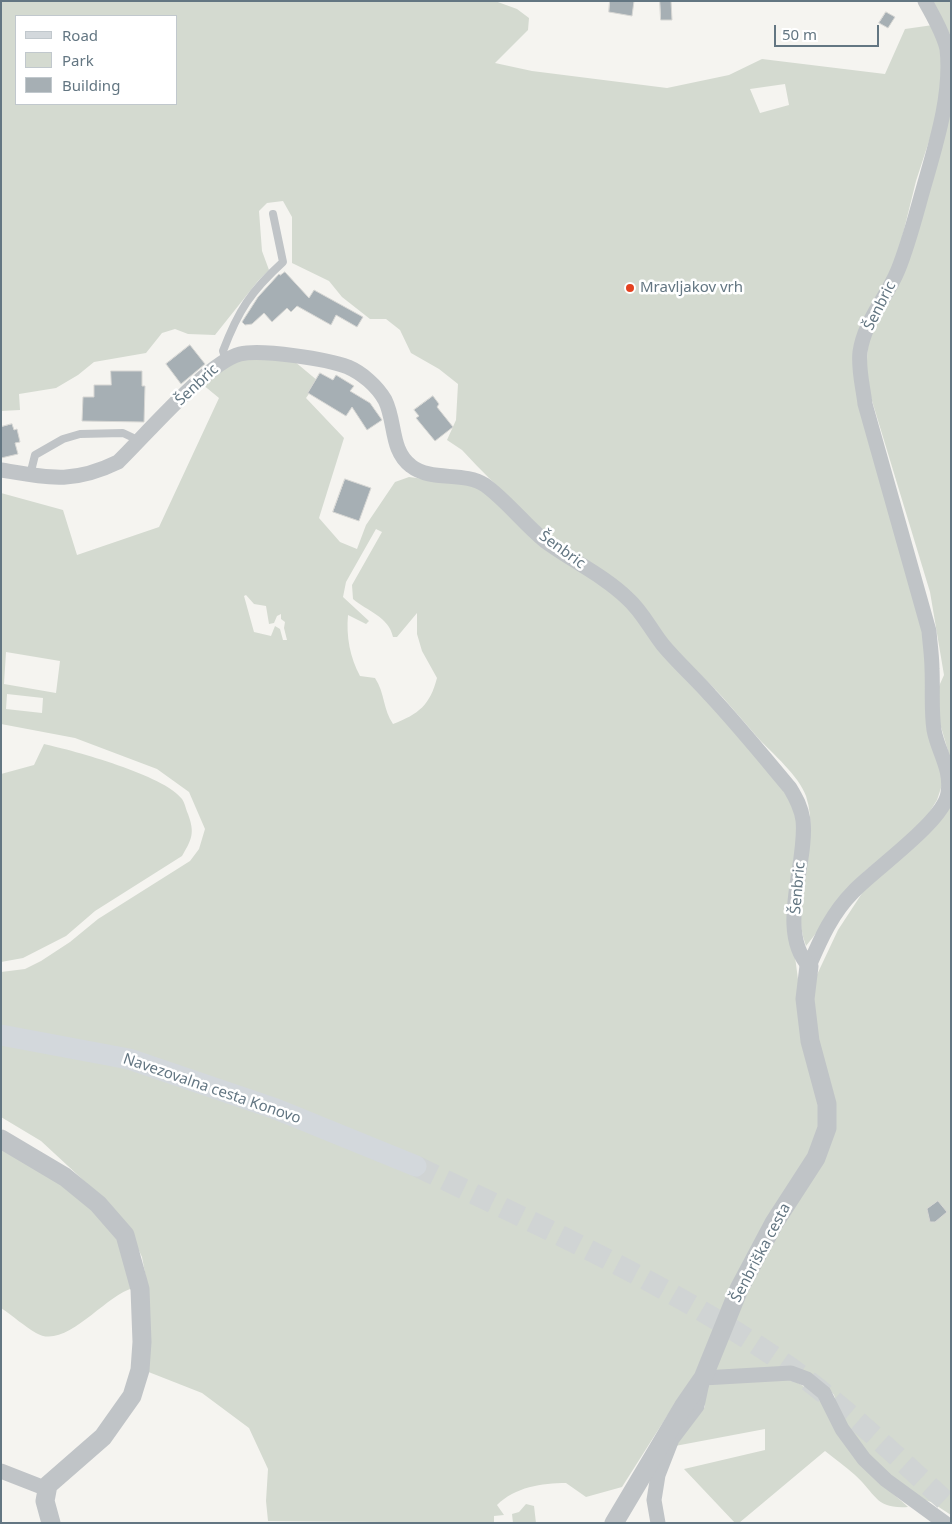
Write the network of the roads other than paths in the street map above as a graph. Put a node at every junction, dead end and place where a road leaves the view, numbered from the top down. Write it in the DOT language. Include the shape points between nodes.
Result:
graph roads {
  1 [pos="925,1"];
  2 [pos="273,214"];
  3 [pos="226,360"];
  4 [pos="140,441"];
  5 [pos="1,470"];
  6 [pos="30,475"];
  7 [pos="809,966"];
  8 [pos="1,1034"];
  9 [pos="1,1138"];
  10 [pos="416,1166"];
  11 [pos="703,1378"];
  12 [pos="1,1471"];
  13 [pos="47,1488"];
  14 [pos="51,1523"];
  15 [pos="614,1523"];
  16 [pos="658,1523"];
  17 [pos="945,1523"];
  1 -- 7 [label="street, Šenbric" via="947,48 947,96 939,136 898,268 863,338 860,373 865,404 929,631 932,708 935,732 949,775 948,794 938,812 914,838 854,891 833,915"];
  2 -- 3 [label="lane" via="283,262 262,281 237,316 222,351"];
  3 -- 4 [label="street, Šenbric" via="202,378"];
  3 -- 7 [label="street, Šenbric" via="239,354 257,352 332,362 349,368 376,387 385,400 396,446 412,468 482,483 544,540 628,598 664,646 712,696 799,803 803,821 794,919 796,942"];
  4 -- 6 [label="street, Šenbric" via="118,462 82,476 62,479"];
  4 -- 6 [label="lane" via="124,433 80,434 63,439 35,455"];
  5 -- 6 [label="street, Šenbric"];
  7 -- 11 [label="street, Šenbriška cesta" via="805,999 810,1041 827,1104 827,1128 816,1158 774,1223 739,1289"];
  8 -- 10 [label="main road, Navezovalna cesta Konovo" via="129,1059 276,1108"];
  9 -- 13 [label="street" via="66,1177 98,1204 125,1235 140,1289 140,1370 132,1396 103,1437"];
  11 -- 15 [label="street, Šenbriška cesta" via="682,1407"];
  11 -- 16 [label="street" via="697,1406 672,1439 658,1475 654,1500"];
  11 -- 17 [label="street" via="790,1373 807,1379 824,1393 842,1429 864,1459 886,1480"];
  12 -- 13 [label="street"];
  13 -- 14 [label="street" via="45,1501"];
}
